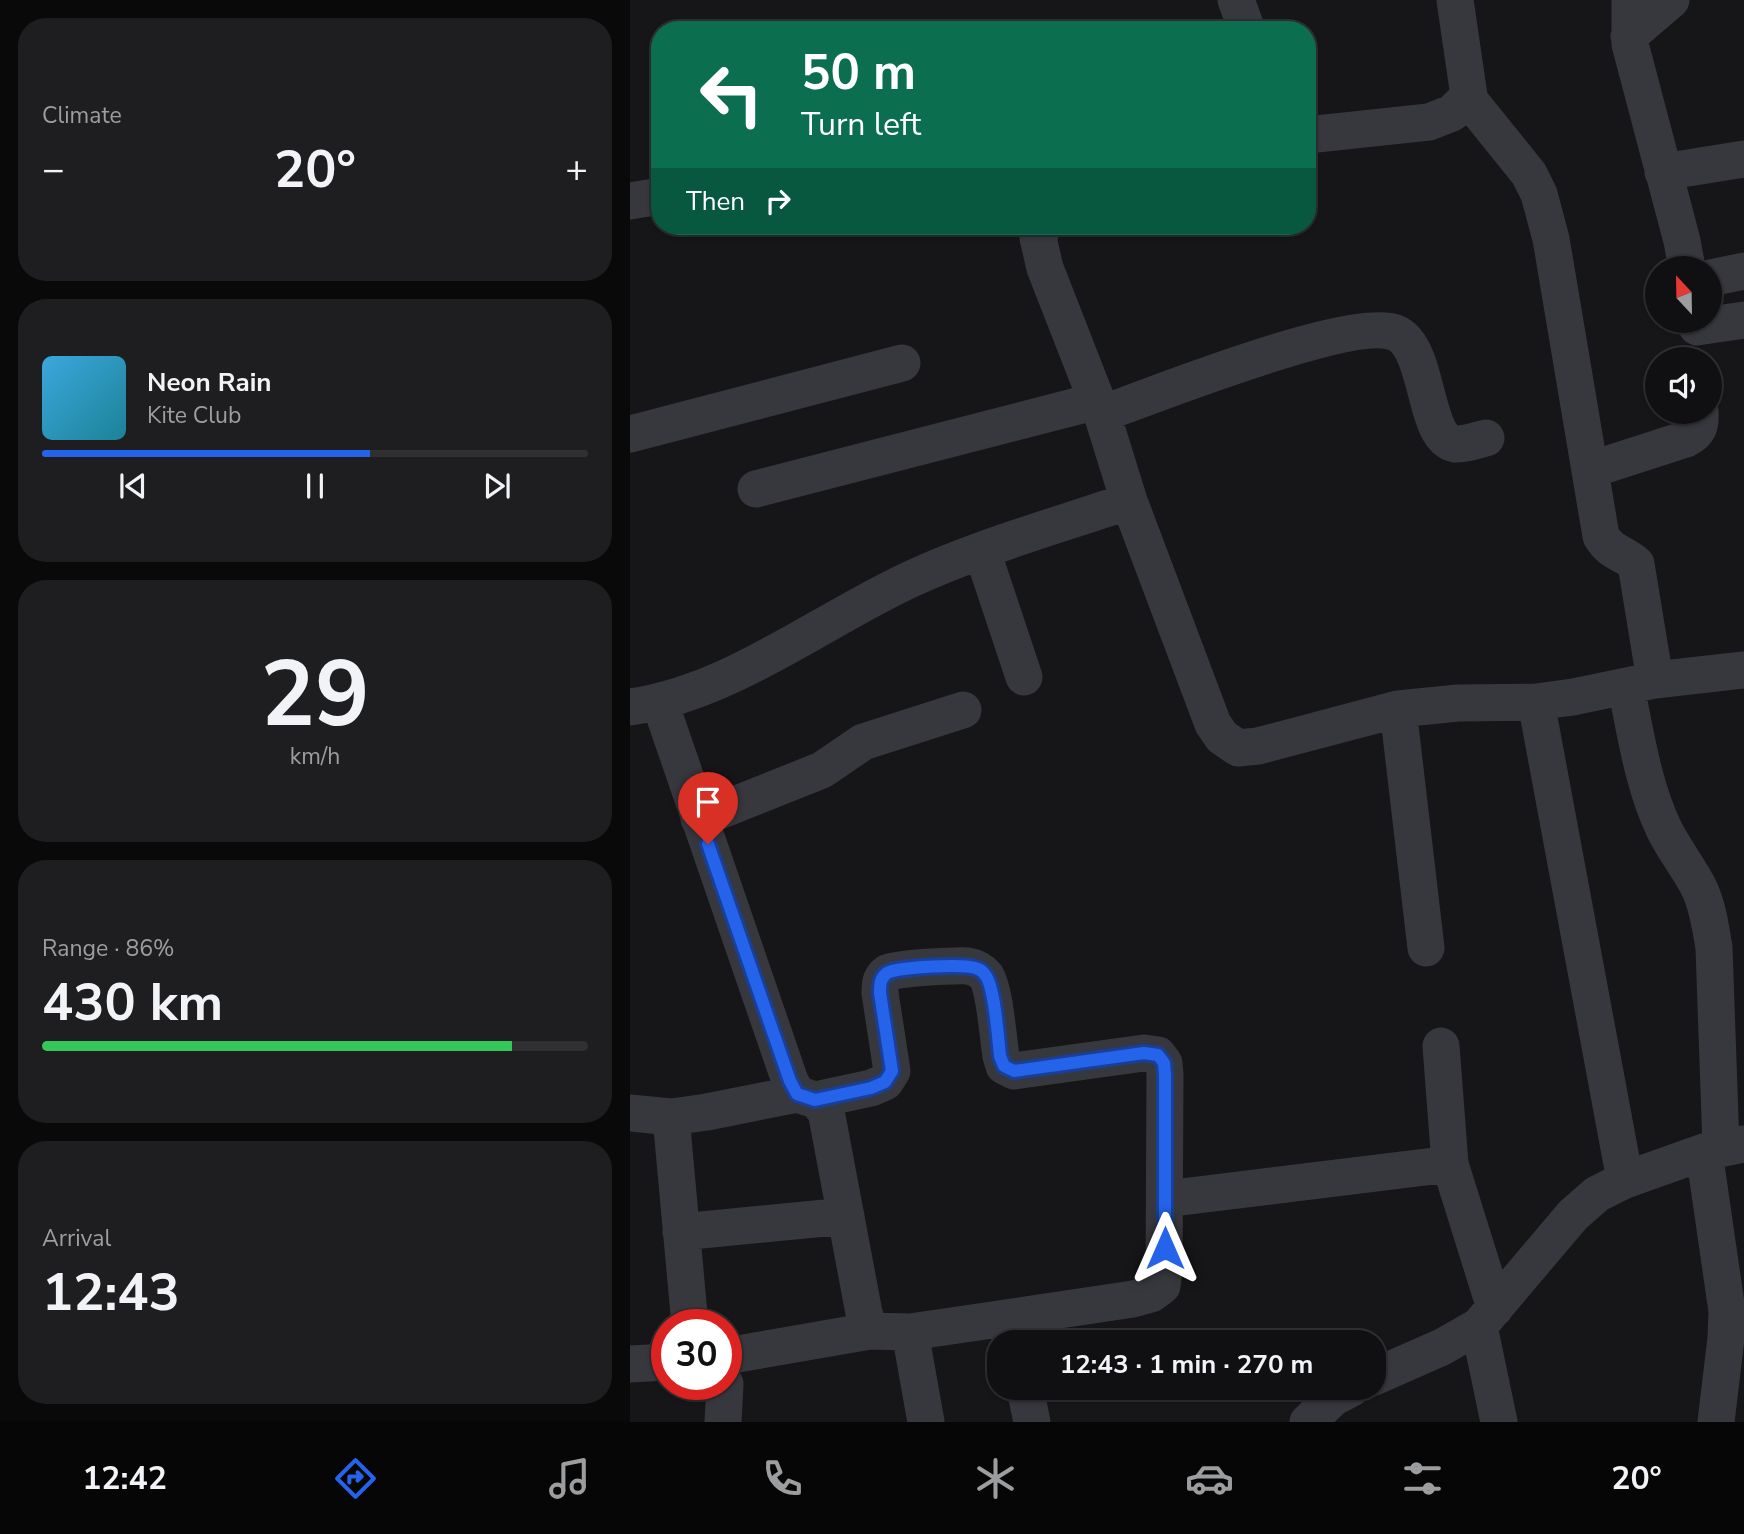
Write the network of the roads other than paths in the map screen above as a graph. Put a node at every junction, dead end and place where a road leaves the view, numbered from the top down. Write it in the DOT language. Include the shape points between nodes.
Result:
graph roads {
  1 [pos="1236,0"];
  2 [pos="1455,0"];
  3 [pos="1671,0"];
  4 [pos="1630,18"];
  5 [pos="1244,21"];
  6 [pos="1467,97"];
  7 [pos="1316,134"];
  8 [pos="1744,159"];
  9 [pos="1663,172"];
  10 [pos="651,198"];
  11 [pos="630,201"];
  12 [pos="1039,235"];
  13 [pos="1684,256"];
  14 [pos="1744,271"];
  15 [pos="1722,276"];
  16 [pos="1744,320"];
  17 [pos="1697,335"];
  18 [pos="902,363"];
  19 [pos="1100,408"];
  20 [pos="1700,424"];
  21 [pos="630,433"];
  22 [pos="1486,438"];
  23 [pos="1590,470"];
  24 [pos="756,488"];
  25 [pos="1129,500"];
  26 [pos="982,551"];
  27 [pos="1744,670"];
  28 [pos="1024,677"];
  29 [pos="1641,684"];
  30 [pos="1536,702"];
  31 [pos="645,705"];
  32 [pos="1398,709"];
  33 [pos="963,710"];
  34 [pos="699,819"];
  35 [pos="1426,948"];
  36 [pos="1441,1046"];
  37 [pos="806,1097"];
  38 [pos="630,1113"];
  39 [pos="671,1117"];
  40 [pos="1723,1147"];
  41 [pos="1450,1164"];
  42 [pos="1625,1180"];
  43 [pos="1165,1199"];
  44 [pos="846,1216"];
  45 [pos="681,1232"];
  46 [pos="688,1309"];
  47 [pos="1487,1317"];
  48 [pos="1011,1330"];
  49 [pos="870,1331"];
  50 [pos="987,1331"];
  51 [pos="910,1332"];
  52 [pos="651,1363"];
  53 [pos="630,1364"];
  54 [pos="742,1364"];
  55 [pos="1386,1372"];
  56 [pos="724,1400"];
  57 [pos="1027,1400"];
  58 [pos="1331,1400"];
  59 [pos="723,1422"];
  60 [pos="926,1422"];
  61 [pos="1032,1422"];
  62 [pos="1308,1422"];
  63 [pos="1499,1422"];
  64 [pos="1716,1422"];
  1 -- 5 [label="street"];
  2 -- 6 [label="street"];
  3 -- 4 [label="street"];
  4 -- 9 [label="street" via="1630,44"];
  6 -- 7 [label="street" via="1452,113 1429,122"];
  6 -- 23 [label="street" via="1529,174 1539,194 1551,239"];
  8 -- 9 [label="street"];
  9 -- 13 [label="street"];
  10 -- 11 [label="street"];
  12 -- 19 [label="street" via="1045,268"];
  14 -- 15 [label="street"];
  16 -- 17 [label="street"];
  18 -- 21 [label="street"];
  19 -- 22 [label="street" via="1282,350 1384,330 1410,344 1445,440 1456,444"];
  19 -- 24 [label="street"];
  19 -- 25 [label="street"];
  20 -- 23 [label="street" via="1686,439"];
  23 -- 29 [label="street" via="1601,536 1614,552 1636,564"];
  25 -- 26 [label="street"];
  25 -- 32 [label="street" via="1222,737 1238,748 1258,746"];
  26 -- 28 [label="street"];
  26 -- 31 [label="street" via="906,581 748,666"];
  27 -- 29 [label="street"];
  29 -- 30 [label="street"];
  29 -- 40 [label="street" via="1641,761 1664,829 1700,891 1710,920"];
  30 -- 32 [label="street"];
  30 -- 42 [label="street"];
  31 -- 34 [label="street"];
  32 -- 35 [label="street"];
  33 -- 34 [label="street" via="863,742 822,770"];
  34 -- 37 [label="street" via="790,1081"];
  36 -- 41 [label="street"];
  37 -- 39 [label="street"];
  37 -- 43 [label="street" via="885,1082 892,1071 880,993 880,981 886,974 966,966 978,969 991,989 1000,1056 1004,1066 1014,1071 1144,1053 1158,1055 1165,1075"];
  37 -- 44 [label="street" via="826,1111"];
  38 -- 39 [label="street"];
  39 -- 45 [label="street"];
  40 -- 42 [label="street"];
  40 -- 64 [label="street" via="1727,1311"];
  41 -- 43 [label="street"];
  41 -- 47 [label="street"];
  42 -- 47 [label="street" via="1597,1194 1573,1215"];
  43 -- 48 [label="street" via="1162,1286 1151,1294"];
  44 -- 45 [label="street"];
  44 -- 49 [label="street"];
  45 -- 46 [label="street"];
  47 -- 55 [label="street" via="1442,1347"];
  47 -- 63 [label="street"];
  49 -- 51 [label="street"];
  49 -- 54 [label="street"];
  50 -- 51 [label="street"];
  51 -- 60 [label="street"];
  52 -- 53 [label="street"];
  56 -- 59 [label="street"];
  57 -- 61 [label="street"];
  58 -- 62 [label="street"];
}
